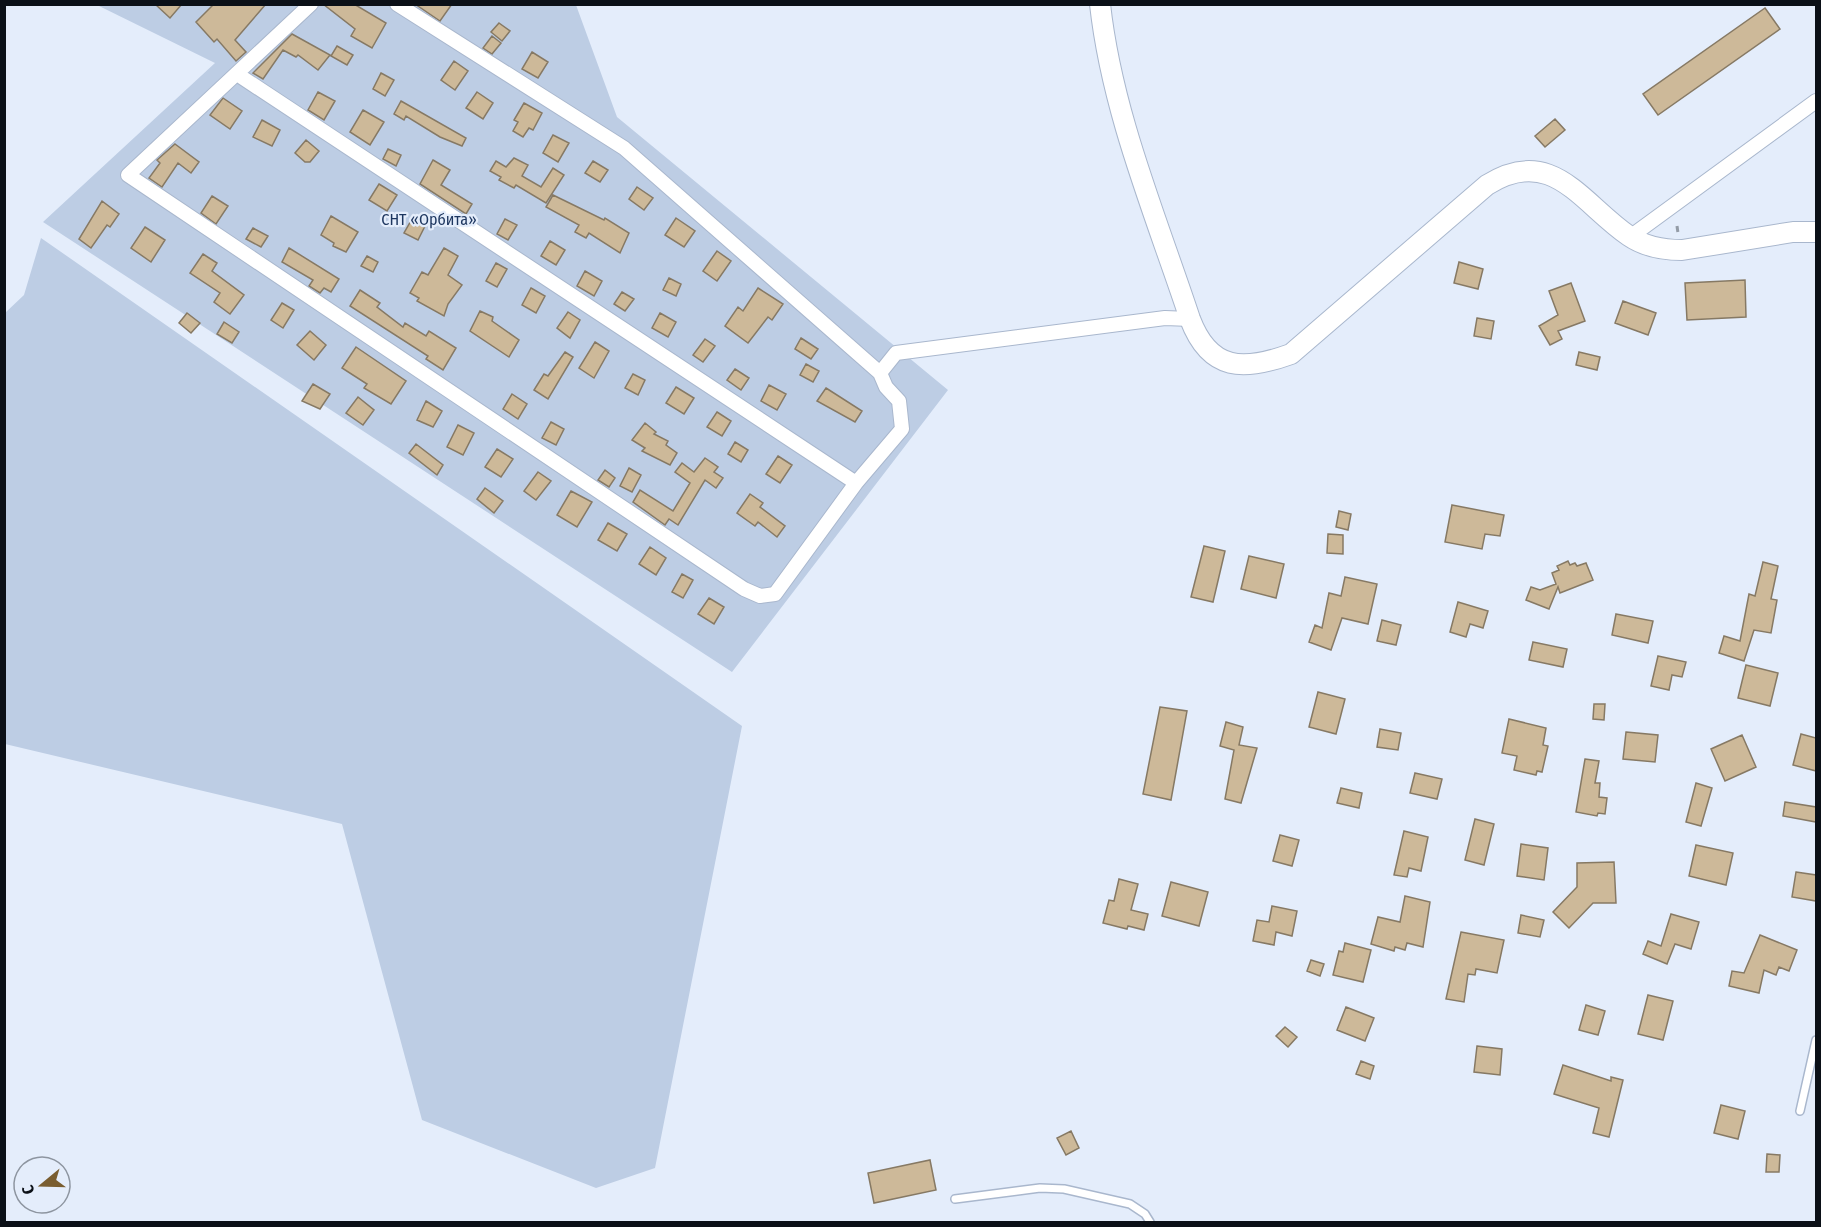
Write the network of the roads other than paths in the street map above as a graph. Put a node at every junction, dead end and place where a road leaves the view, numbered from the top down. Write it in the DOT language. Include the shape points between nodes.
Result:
graph roads {
  1 [pos="311,4"];
  2 [pos="397,4"];
  3 [pos="1100,4"];
  4 [pos="237,74"];
  5 [pos="1816,101"];
  6 [pos="1816,232"];
  7 [pos="1630,237"];
  8 [pos="1190,319"];
  9 [pos="880,373"];
  10 [pos="856,483"];
  11 [pos="1816,1040"];
  12 [pos="1800,1111"];
  13 [pos="956,1199"];
  14 [pos="1150,1222"];
  1 -- 4 [label="street"];
  2 -- 9 [label="street" via="624,148"];
  3 -- 8 [label="street" via="1105,50 1123,120"];
  4 -- 10 [label="street"];
  4 -- 10 [label="street" via="128,175 744,589 760,596 775,594"];
  5 -- 7 [label="street"];
  6 -- 7 [label="street" via="1793,232 1682,250 1664,250"];
  7 -- 8 [label="street" via="1555,175 1527,170 1487,185 1291,354 1252,366 1230,363 1204,346"];
  8 -- 9 [label="street" via="1165,318 896,353"];
  9 -- 10 [label="street" via="899,402 902,429"];
  11 -- 12 [label="lane"];
  13 -- 14 [label="lane" via="1040,1188 1064,1189 1130,1204"];
}
